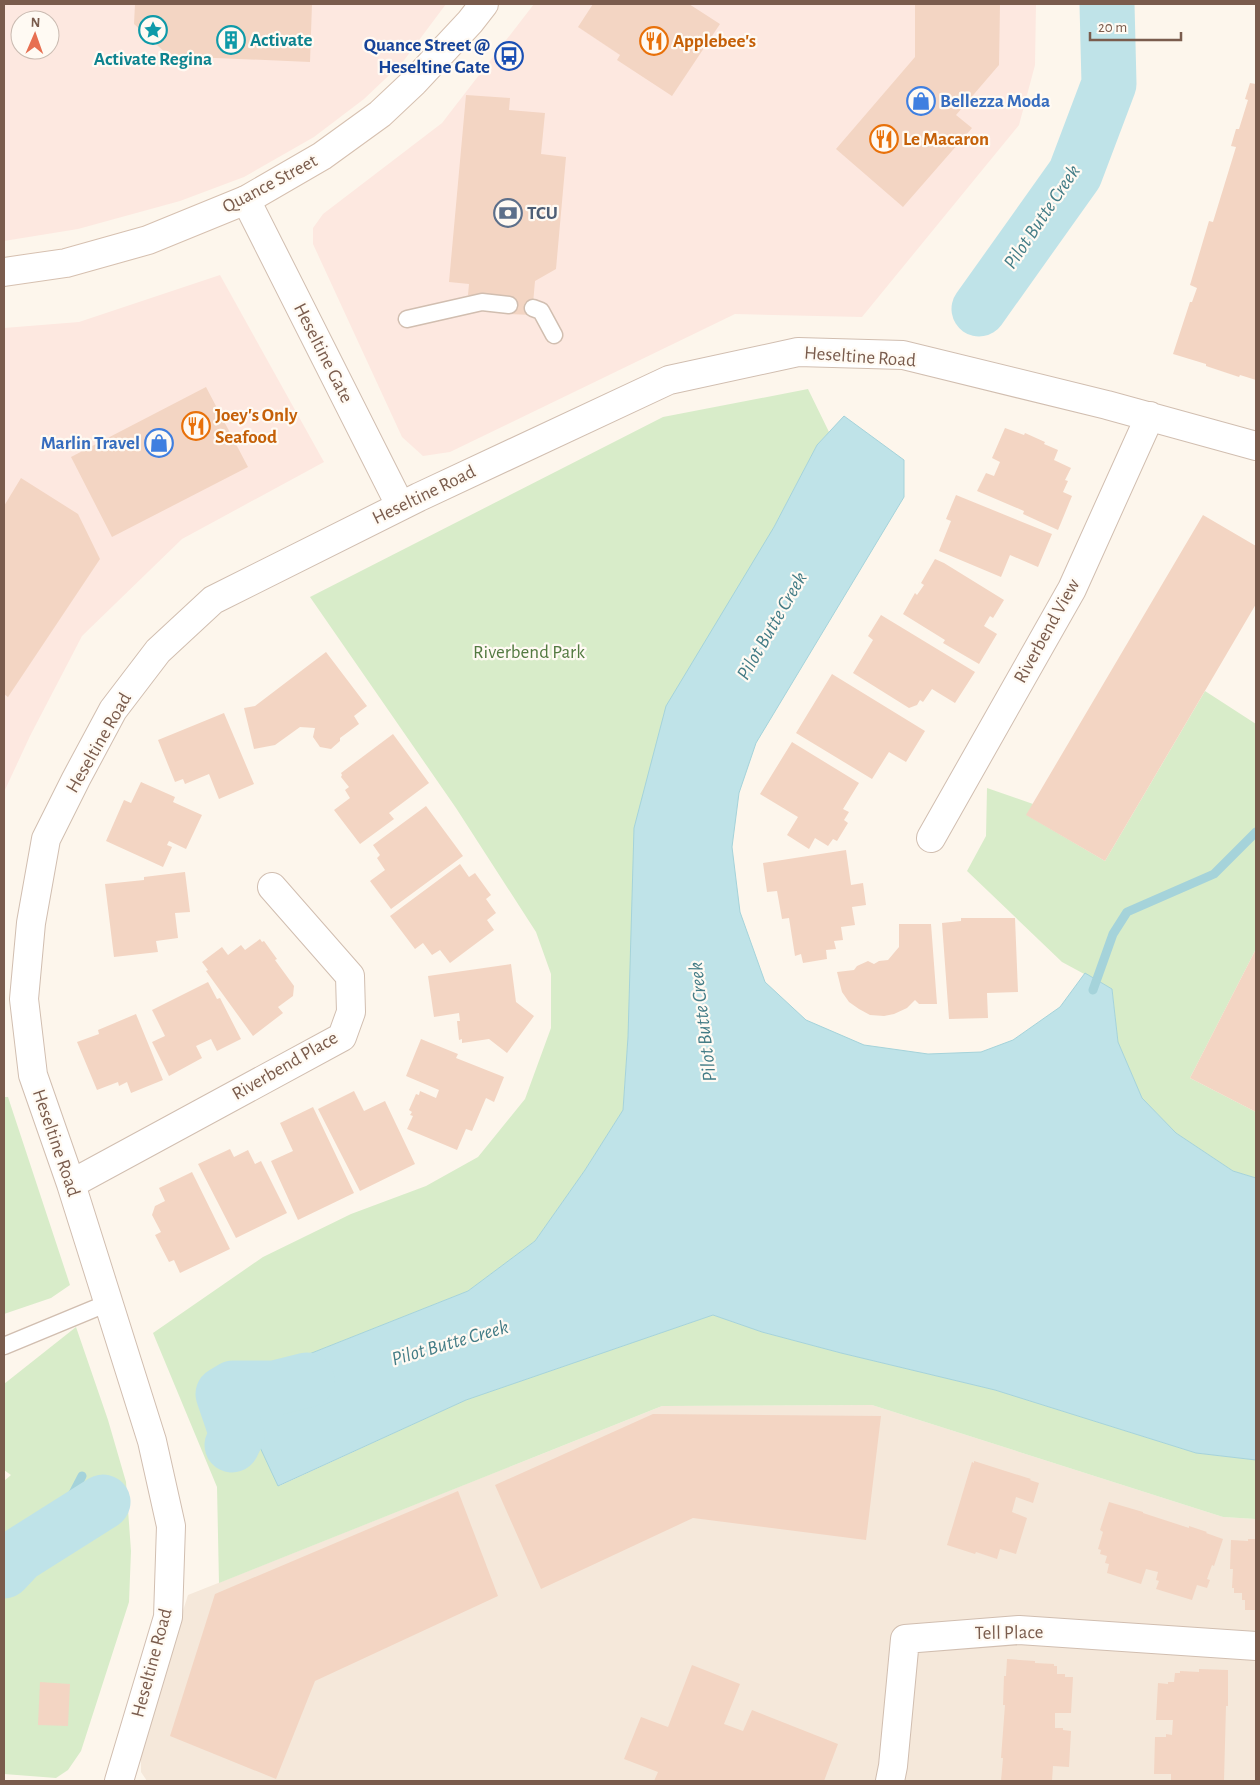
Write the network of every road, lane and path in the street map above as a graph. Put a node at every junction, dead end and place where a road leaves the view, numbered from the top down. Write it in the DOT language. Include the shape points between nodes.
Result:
graph roads {
  1 [pos="484,4"];
  2 [pos="246,200"];
  3 [pos="4,272"];
  4 [pos="509,305"];
  5 [pos="533,308"];
  6 [pos="407,319"];
  7 [pos="554,334"];
  8 [pos="1150,416"];
  9 [pos="1256,446"];
  10 [pos="400,505"];
  11 [pos="932,838"];
  12 [pos="272,887"];
  13 [pos="71,1184"];
  14 [pos="108,1303"];
  15 [pos="4,1346"];
  16 [pos="1256,1646"];
  17 [pos="119,1781"];
  18 [pos="890,1781"];
  1 -- 2 [label="street, Quance Street" via="414,82 380,114 322,156"];
  2 -- 3 [label="street, Quance Street" via="148,240 66,263"];
  2 -- 10 [label="street, Heseltine Gate"];
  4 -- 6 [label="lane" via="482,302"];
  5 -- 7 [label="lane" via="541,311"];
  8 -- 9 [label="street, Heseltine Road"];
  8 -- 10 [label="street, Heseltine Road" via="903,355 798,352 669,380"];
  8 -- 11 [label="street, Riverbend View" via="1072,590"];
  10 -- 13 [label="street, Heseltine Road" via="213,600 158,651 113,710 46,840 30,924 24,999 33,1075"];
  12 -- 13 [label="street, Riverbend Place" via="350,976 350,1012 342,1037"];
  13 -- 14 [label="street, Heseltine Road"];
  14 -- 15 [label="lane"];
  14 -- 17 [label="street, Heseltine Road" via="152,1441 171,1526 168,1617"];
  16 -- 18 [label="street, Tell Place" via="1019,1630 905,1639"];
}
